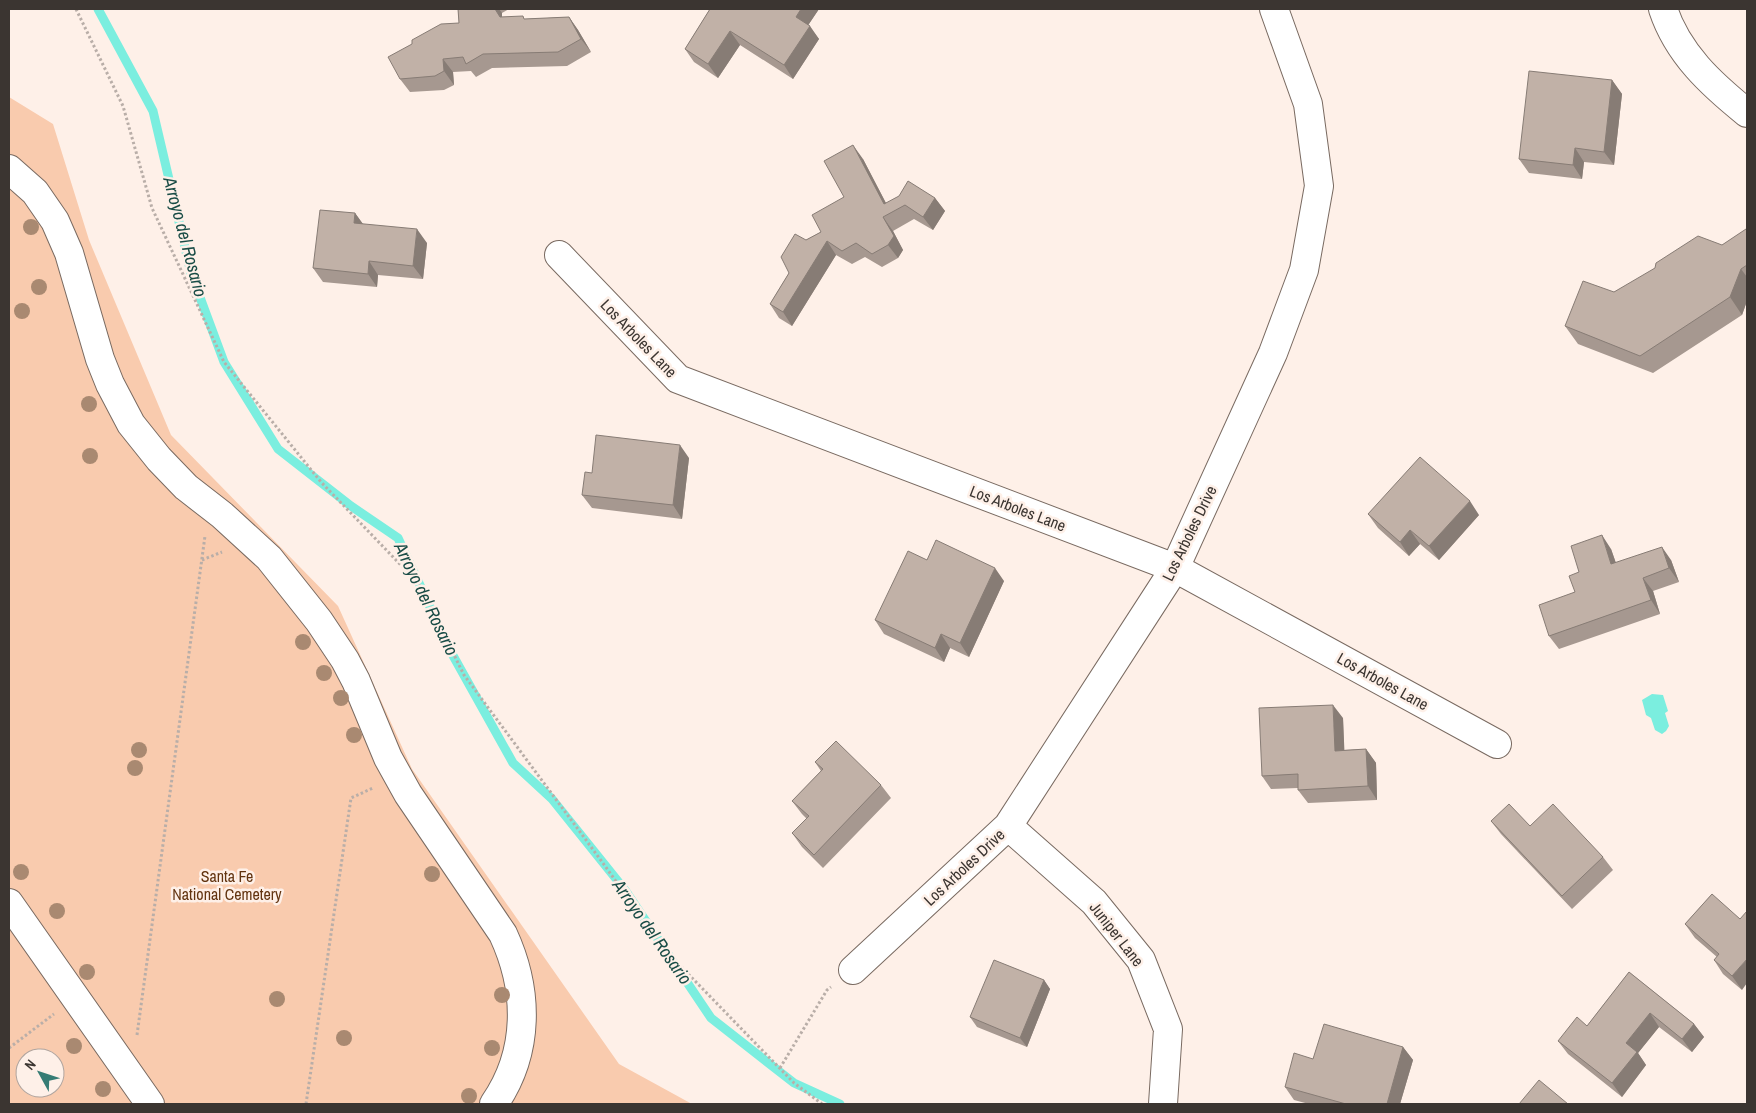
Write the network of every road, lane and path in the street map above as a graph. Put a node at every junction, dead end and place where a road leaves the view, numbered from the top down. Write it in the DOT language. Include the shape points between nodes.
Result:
graph roads {
  1 [pos="76,9"];
  2 [pos="1274,9"];
  3 [pos="1663,9"];
  4 [pos="1747,113"];
  5 [pos="9,169"];
  6 [pos="559,255"];
  7 [pos="209,505"];
  8 [pos="1175,568"];
  9 [pos="1497,744"];
  10 [pos="398,777"];
  11 [pos="1008,826"];
  12 [pos="9,903"];
  13 [pos="854,970"];
  14 [pos="75,998"];
  15 [pos="9,1048"];
  16 [pos="780,1068"];
  17 [pos="132,1078"];
  18 [pos="501,1102"];
  19 [pos="150,1104"];
  20 [pos="306,1104"];
  21 [pos="822,1104"];
  22 [pos="1163,1104"];
  1 -- 16 [label="path" via="123,106 152,208 224,362 321,482 419,584 464,675 666,951"];
  2 -- 8 [label="street, Los Arboles Drive" via="1308,104 1319,186 1304,270 1273,353"];
  3 -- 4 [label="street" via="1668,25 1688,58 1714,86"];
  5 -- 7 [label="street" via="35,192 55,221 100,358 131,424 159,459"];
  6 -- 8 [label="street, Los Arboles Lane" via="678,379"];
  7 -- 10 [label="street" via="269,558 333,639 356,681"];
  7 -- 17 [label="path"];
  8 -- 9 [label="street, Los Arboles Lane"];
  8 -- 11 [label="street, Los Arboles Drive"];
  10 -- 18 [label="street" via="490,914 514,960 522,994 522,1022 516,1055"];
  10 -- 20 [label="path" via="351,798"];
  11 -- 13 [label="street, Los Arboles Drive"];
  11 -- 22 [label="street, Juniper Lane" via="1094,902 1142,960 1168,1029"];
  12 -- 14 [label="street"];
  13 -- 16 [label="path" via="827,990"];
  14 -- 15 [label="path"];
  14 -- 17 [label="street"];
  16 -- 21 [label="path"];
  17 -- 19 [label="street"];
}
